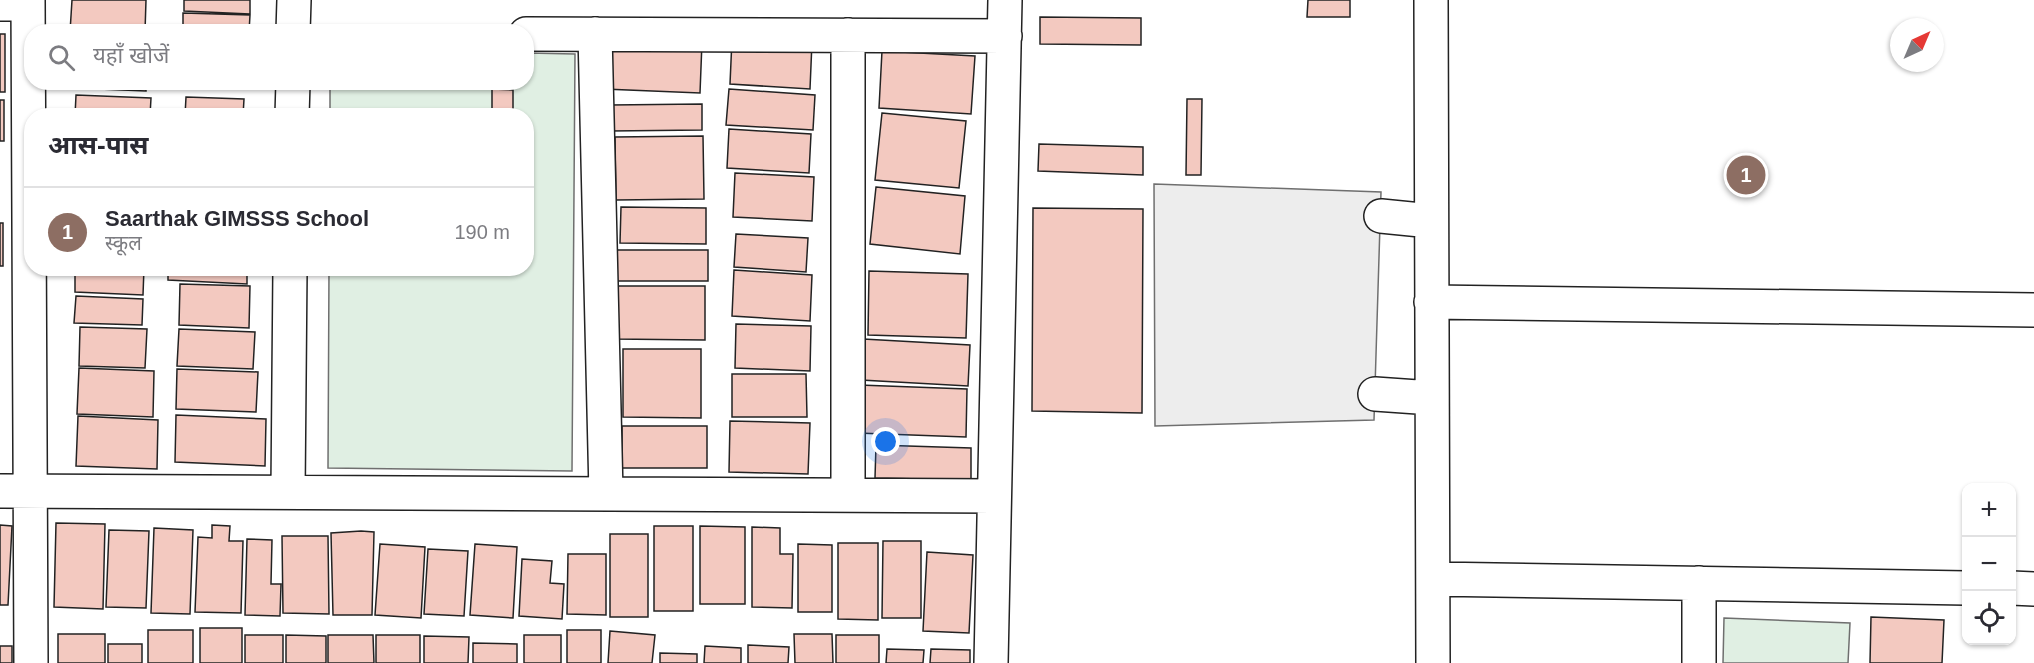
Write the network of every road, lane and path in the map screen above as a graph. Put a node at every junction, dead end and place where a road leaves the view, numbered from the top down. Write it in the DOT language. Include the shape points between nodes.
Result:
graph roads {
  1 [pos="294,0"];
  2 [pos="1005,0"];
  3 [pos="1431,0"];
  4 [pos="18,3"];
  5 [pos="293,24"];
  6 [pos="534,34"];
  7 [pos="595,34"];
  8 [pos="848,35"];
  9 [pos="1005,36"];
  10 [pos="293,90"];
  11 [pos="292,108"];
  12 [pos="1381,216"];
  13 [pos="1431,221"];
  14 [pos="290,276"];
  15 [pos="1431,302"];
  16 [pos="2034,310"];
  17 [pos="1375,394"];
  18 [pos="1432,398"];
  19 [pos="288,490"];
  20 [pos="15,491"];
  21 [pos="606,493"];
  22 [pos="848,495"];
  23 [pos="993,496"];
  24 [pos="1433,579"];
  25 [pos="1699,583"];
  26 [pos="1962,588"];
  27 [pos="2016,588"];
  28 [pos="2034,589"];
  29 [pos="31,663"];
  30 [pos="991,663"];
  31 [pos="1434,663"];
  32 [pos="1699,663"];
  1 -- 5 [label="street"];
  2 -- 9 [label="street"];
  3 -- 13 [label="street"];
  4 -- 20 [label="street"];
  6 -- 7 [label="street"];
  7 -- 8 [label="street"];
  7 -- 21 [label="street"];
  8 -- 9 [label="street"];
  8 -- 22 [label="street"];
  9 -- 23 [label="street"];
  10 -- 11 [label="street"];
  12 -- 13 [label="street"];
  13 -- 15 [label="street"];
  14 -- 19 [label="street"];
  15 -- 16 [label="street"];
  15 -- 18 [label="street"];
  17 -- 18 [label="street"];
  18 -- 24 [label="street"];
  19 -- 20 [label="street"];
  19 -- 21 [label="street"];
  20 -- 29 [label="street"];
  21 -- 22 [label="street"];
  22 -- 23 [label="street"];
  23 -- 30 [label="street"];
  24 -- 25 [label="street"];
  24 -- 31 [label="street"];
  25 -- 26 [label="street"];
  25 -- 32 [label="street"];
  27 -- 28 [label="street"];
}
